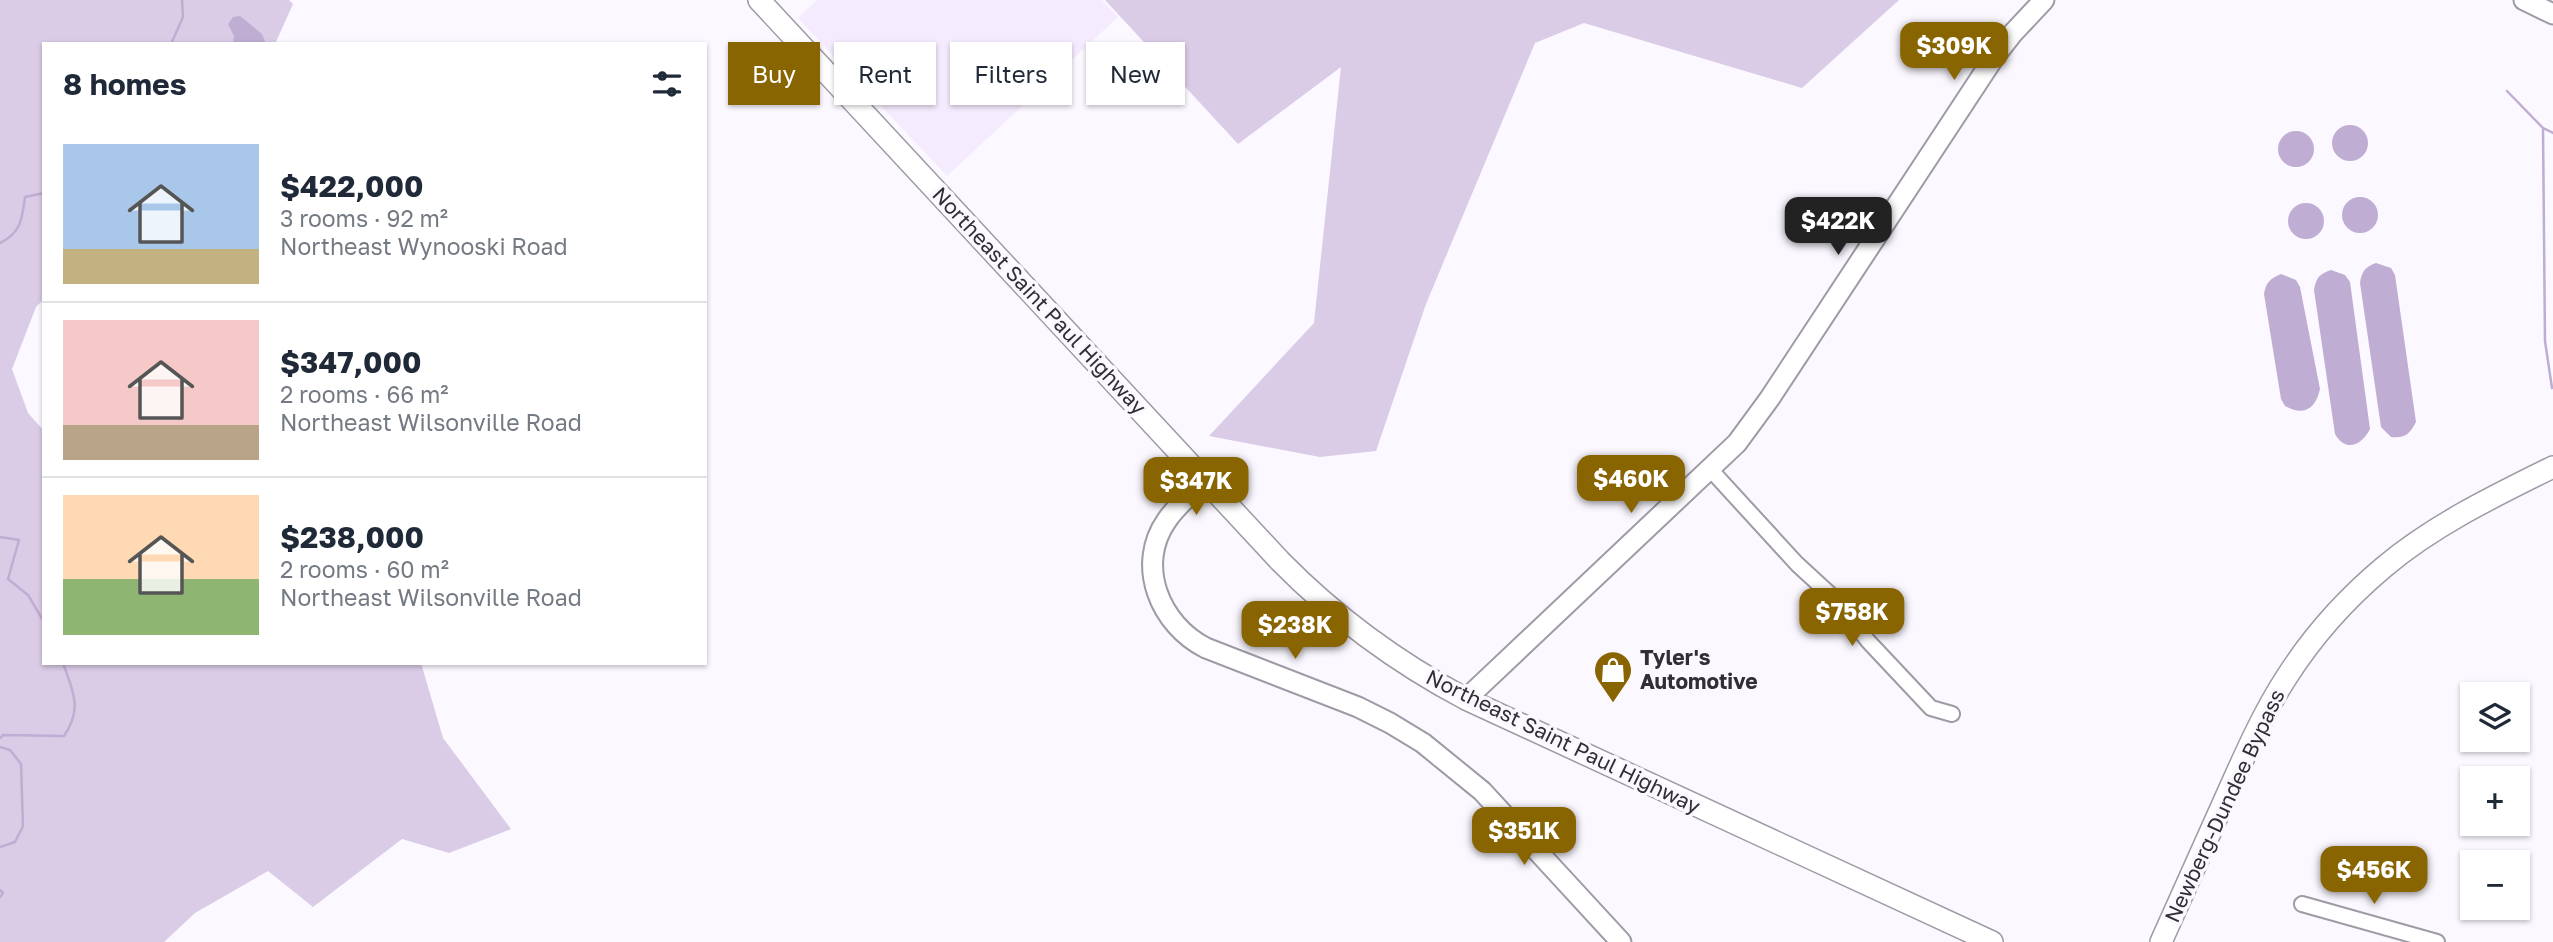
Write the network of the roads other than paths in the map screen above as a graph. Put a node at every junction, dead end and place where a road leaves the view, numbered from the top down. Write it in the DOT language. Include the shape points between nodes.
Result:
graph roads {
  1 [pos="759,0"];
  2 [pos="2044,0"];
  3 [pos="2524,0"];
  4 [pos="2553,14"];
  5 [pos="2553,467"];
  6 [pos="1710,468"];
  7 [pos="1205,481"];
  8 [pos="1466,699"];
  9 [pos="1952,714"];
  10 [pos="2302,904"];
  11 [pos="2163,940"];
  12 [pos="1621,942"];
  13 [pos="1992,942"];
  14 [pos="2437,942"];
  1 -- 7 [label="highway, Northeast Saint Paul Highway"];
  2 -- 6 [label="main road" via="1995,57 1770,398 1737,443"];
  3 -- 4 [label="main road"];
  5 -- 11 [label="highway, Newberg-Dundee Bypass" via="2418,541 2384,567 2324,628 2285,678 2258,729"];
  6 -- 8 [label="main road"];
  6 -- 9 [label="street" via="1931,708"];
  7 -- 8 [label="highway, Northeast Saint Paul Highway" via="1340,618 1409,667"];
  7 -- 12 [label="main road" via="1166,521 1155,546 1156,590 1172,622 1206,648 1358,707 1423,743 1482,791"];
  8 -- 13 [label="highway, Northeast Saint Paul Highway"];
  10 -- 14 [label="street"];
}
